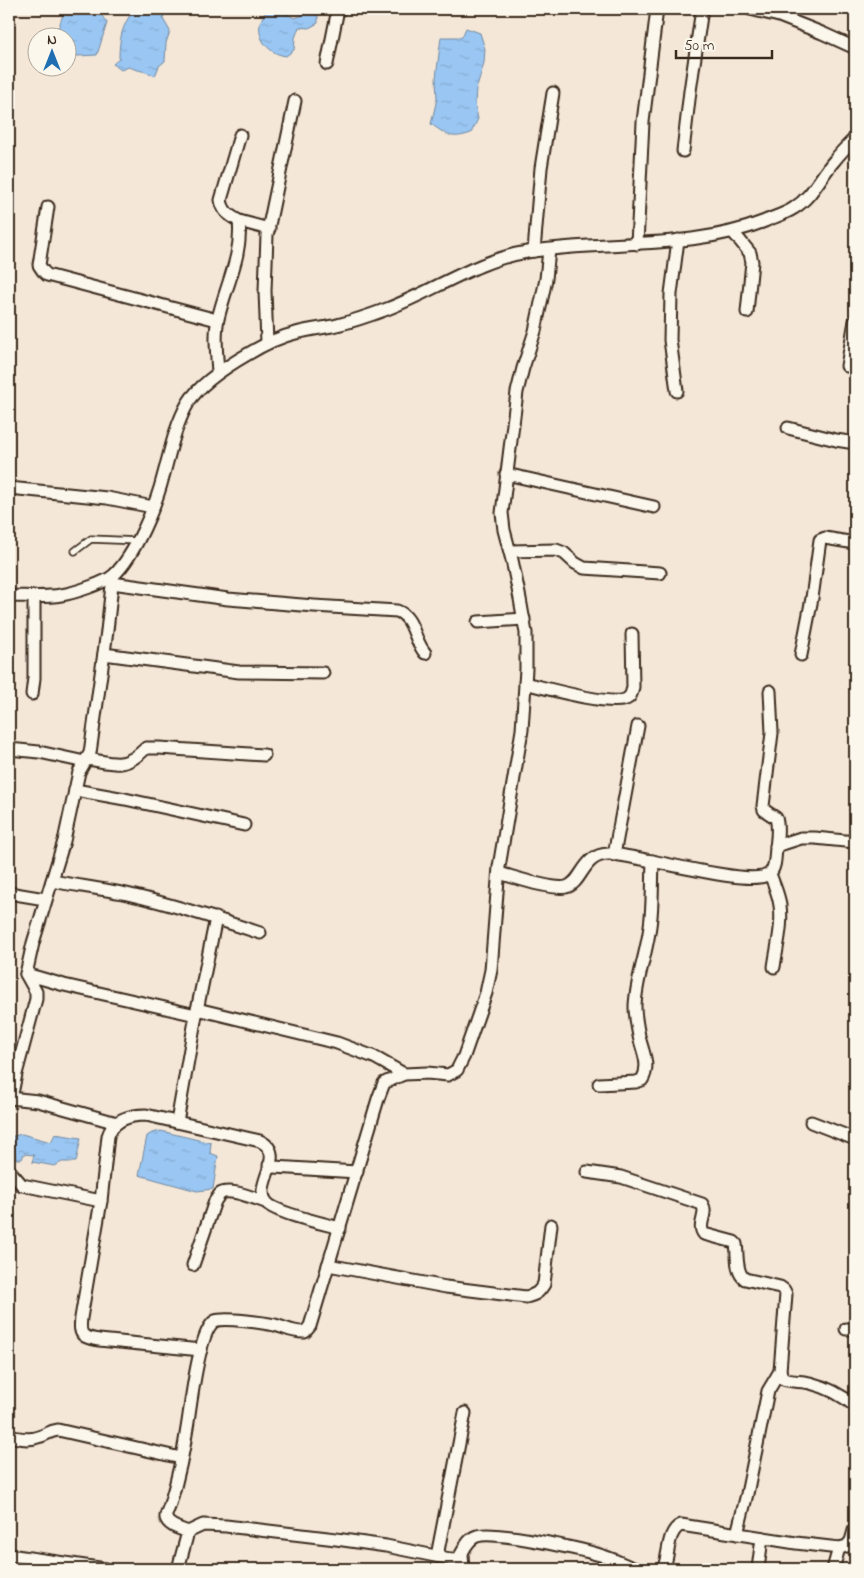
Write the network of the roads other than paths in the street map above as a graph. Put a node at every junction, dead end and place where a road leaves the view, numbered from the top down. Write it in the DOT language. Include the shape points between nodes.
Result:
graph roads {
  1 [pos="338,9"];
  2 [pos="656,9"];
  3 [pos="702,9"];
  4 [pos="750,9"];
  5 [pos="855,48"];
  6 [pos="327,64"];
  7 [pos="553,93"];
  8 [pos="296,101"];
  9 [pos="240,135"];
  10 [pos="855,138"];
  11 [pos="683,150"];
  12 [pos="48,207"];
  13 [pos="238,221"];
  14 [pos="269,229"];
  15 [pos="733,232"];
  16 [pos="678,240"];
  17 [pos="637,244"];
  18 [pos="549,250"];
  19 [pos="534,251"];
  20 [pos="747,312"];
  21 [pos="218,320"];
  22 [pos="855,321"];
  23 [pos="267,343"];
  24 [pos="847,366"];
  25 [pos="218,372"];
  26 [pos="677,391"];
  27 [pos="788,428"];
  28 [pos="855,443"];
  29 [pos="506,474"];
  30 [pos="9,488"];
  31 [pos="654,506"];
  32 [pos="153,507"];
  33 [pos="138,541"];
  34 [pos="855,543"];
  35 [pos="75,551"];
  36 [pos="510,551"];
  37 [pos="660,573"];
  38 [pos="112,580"];
  39 [pos="9,596"];
  40 [pos="34,596"];
  41 [pos="524,619"];
  42 [pos="478,622"];
  43 [pos="632,634"];
  44 [pos="425,653"];
  45 [pos="104,654"];
  46 [pos="801,655"];
  47 [pos="323,673"];
  48 [pos="525,682"];
  49 [pos="770,691"];
  50 [pos="32,694"];
  51 [pos="638,726"];
  52 [pos="9,749"];
  53 [pos="264,755"];
  54 [pos="86,761"];
  55 [pos="75,790"];
  56 [pos="244,825"];
  57 [pos="855,842"];
  58 [pos="776,846"];
  59 [pos="614,855"];
  60 [pos="653,861"];
  61 [pos="499,873"];
  62 [pos="770,874"];
  63 [pos="52,881"];
  64 [pos="9,893"];
  65 [pos="45,899"];
  66 [pos="216,918"];
  67 [pos="260,933"];
  68 [pos="774,967"];
  69 [pos="26,974"];
  70 [pos="196,1012"];
  71 [pos="404,1074"];
  72 [pos="599,1084"];
  73 [pos="10,1098"];
  74 [pos="177,1122"];
  75 [pos="811,1122"];
  76 [pos="117,1123"];
  77 [pos="855,1139"];
  78 [pos="269,1165"];
  79 [pos="9,1170"];
  80 [pos="356,1172"];
  81 [pos="587,1172"];
  82 [pos="101,1200"];
  83 [pos="266,1202"];
  84 [pos="551,1225"];
  85 [pos="340,1228"];
  86 [pos="193,1265"];
  87 [pos="328,1265"];
  88 [pos="201,1350"];
  89 [pos="780,1371"];
  90 [pos="855,1406"];
  91 [pos="465,1413"];
  92 [pos="9,1436"];
  93 [pos="181,1458"];
  94 [pos="855,1527"];
  95 [pos="188,1532"];
  96 [pos="737,1534"];
  97 [pos="762,1538"];
  98 [pos="853,1541"];
  99 [pos="839,1548"];
  100 [pos="462,1554"];
  101 [pos="9,1555"];
  102 [pos="437,1556"];
  103 [pos="106,1569"];
  104 [pos="178,1569"];
  105 [pos="463,1569"];
  106 [pos="636,1569"];
  107 [pos="663,1569"];
  108 [pos="758,1569"];
  109 [pos="833,1569"];
  1 -- 6 [label="street"];
  2 -- 17 [label="street" via="643,122"];
  3 -- 11 [label="street"];
  4 -- 5 [label="street" via="779,16"];
  7 -- 19 [label="street" via="541,168"];
  8 -- 14 [label="street"];
  9 -- 13 [label="street" via="221,200 226,213"];
  10 -- 15 [label="street" via="833,161 805,200 794,208"];
  12 -- 21 [label="street" via="39,265 47,275"];
  13 -- 14 [label="street"];
  13 -- 21 [label="street" via="240,231 234,264"];
  14 -- 23 [label="street" via="264,291"];
  15 -- 16 [label="street"];
  15 -- 20 [label="street" via="750,253 752,262"];
  16 -- 17 [label="street"];
  16 -- 26 [label="street" via="671,294 670,340"];
  17 -- 18 [label="street"];
  18 -- 19 [label="street"];
  18 -- 29 [label="street" via="535,331 518,392"];
  19 -- 23 [label="street" via="490,261 416,297 374,313"];
  21 -- 25 [label="street" via="215,335"];
  22 -- 24 [label="street"];
  23 -- 25 [label="street"];
  25 -- 32 [label="street" via="189,402 172,442"];
  27 -- 28 [label="street"];
  29 -- 31 [label="street"];
  29 -- 36 [label="street" via="502,513"];
  30 -- 32 [label="street" via="107,498"];
  32 -- 33 [label="street"];
  33 -- 35 [label="lane" via="91,539"];
  33 -- 38 [label="street"];
  34 -- 46 [label="street" via="820,540"];
  36 -- 37 [label="street" via="556,550 584,568"];
  36 -- 41 [label="street"];
  38 -- 40 [label="street" via="74,593"];
  38 -- 44 [label="street" via="228,598 396,611 409,618 419,646"];
  38 -- 45 [label="street"];
  39 -- 40 [label="street"];
  40 -- 50 [label="street"];
  41 -- 42 [label="street"];
  41 -- 48 [label="street"];
  43 -- 48 [label="street" via="633,687 628,699 600,699"];
  45 -- 47 [label="street" via="239,672"];
  45 -- 54 [label="street" via="90,753"];
  48 -- 61 [label="street" via="522,730"];
  49 -- 58 [label="street" via="772,733 763,806 776,818"];
  51 -- 59 [label="street"];
  52 -- 54 [label="street"];
  53 -- 54 [label="street" via="146,748 135,759 123,764"];
  54 -- 55 [label="street" via="79,772"];
  55 -- 56 [label="street"];
  55 -- 63 [label="street"];
  57 -- 58 [label="street" via="801,838"];
  58 -- 62 [label="street"];
  59 -- 60 [label="street"];
  59 -- 61 [label="street" via="592,860 572,885 564,888"];
  60 -- 62 [label="street" via="716,875 757,878"];
  60 -- 72 [label="street" via="650,926 636,1006 645,1075 636,1082"];
  61 -- 71 [label="street" via="491,970 464,1056 457,1070 448,1075"];
  62 -- 68 [label="street" via="780,912"];
  63 -- 65 [label="street"];
  63 -- 66 [label="street" via="129,894"];
  64 -- 65 [label="street"];
  65 -- 69 [label="street"];
  66 -- 67 [label="street"];
  66 -- 70 [label="street"];
  69 -- 70 [label="street"];
  69 -- 73 [label="street" via="36,992 36,999"];
  70 -- 71 [label="street" via="337,1043 374,1057"];
  70 -- 74 [label="street"];
  71 -- 80 [label="street" via="384,1083"];
  73 -- 76 [label="street" via="38,1101"];
  74 -- 76 [label="street" via="138,1115"];
  74 -- 78 [label="street" via="267,1144 272,1155"];
  75 -- 77 [label="street"];
  76 -- 82 [label="street" via="108,1136"];
  78 -- 80 [label="street"];
  78 -- 83 [label="street" via="264,1184"];
  79 -- 82 [label="street" via="22,1185"];
  80 -- 85 [label="street"];
  81 -- 89 [label="street" via="622,1176 702,1204 705,1212 702,1231 736,1244 741,1277 780,1288 786,1294"];
  82 -- 88 [label="street" via="81,1334 99,1340"];
  83 -- 85 [label="street" via="272,1207"];
  83 -- 86 [label="street" via="234,1192 220,1194"];
  84 -- 87 [label="street" via="544,1284 534,1296 446,1287"];
  85 -- 87 [label="street"];
  87 -- 88 [label="street" via="310,1326 305,1332 247,1321 218,1320 209,1328"];
  88 -- 93 [label="street"];
  89 -- 90 [label="street" via="783,1379 811,1383"];
  89 -- 96 [label="street" via="768,1391"];
  91 -- 102 [label="street"];
  92 -- 93 [label="street" via="37,1438 58,1430"];
  93 -- 95 [label="street" via="165,1516 172,1526"];
  94 -- 98 [label="street"];
  95 -- 102 [label="street" via="203,1525 226,1526 336,1538"];
  95 -- 104 [label="street"];
  96 -- 97 [label="street"];
  96 -- 107 [label="street" via="681,1525 672,1534"];
  97 -- 99 [label="street"];
  97 -- 108 [label="street"];
  98 -- 99 [label="street"];
  99 -- 109 [label="street"];
  100 -- 102 [label="street" via="458,1559"];
  100 -- 105 [label="street"];
  100 -- 106 [label="street" via="470,1540 484,1534 601,1555"];
  101 -- 103 [label="street"];
}
